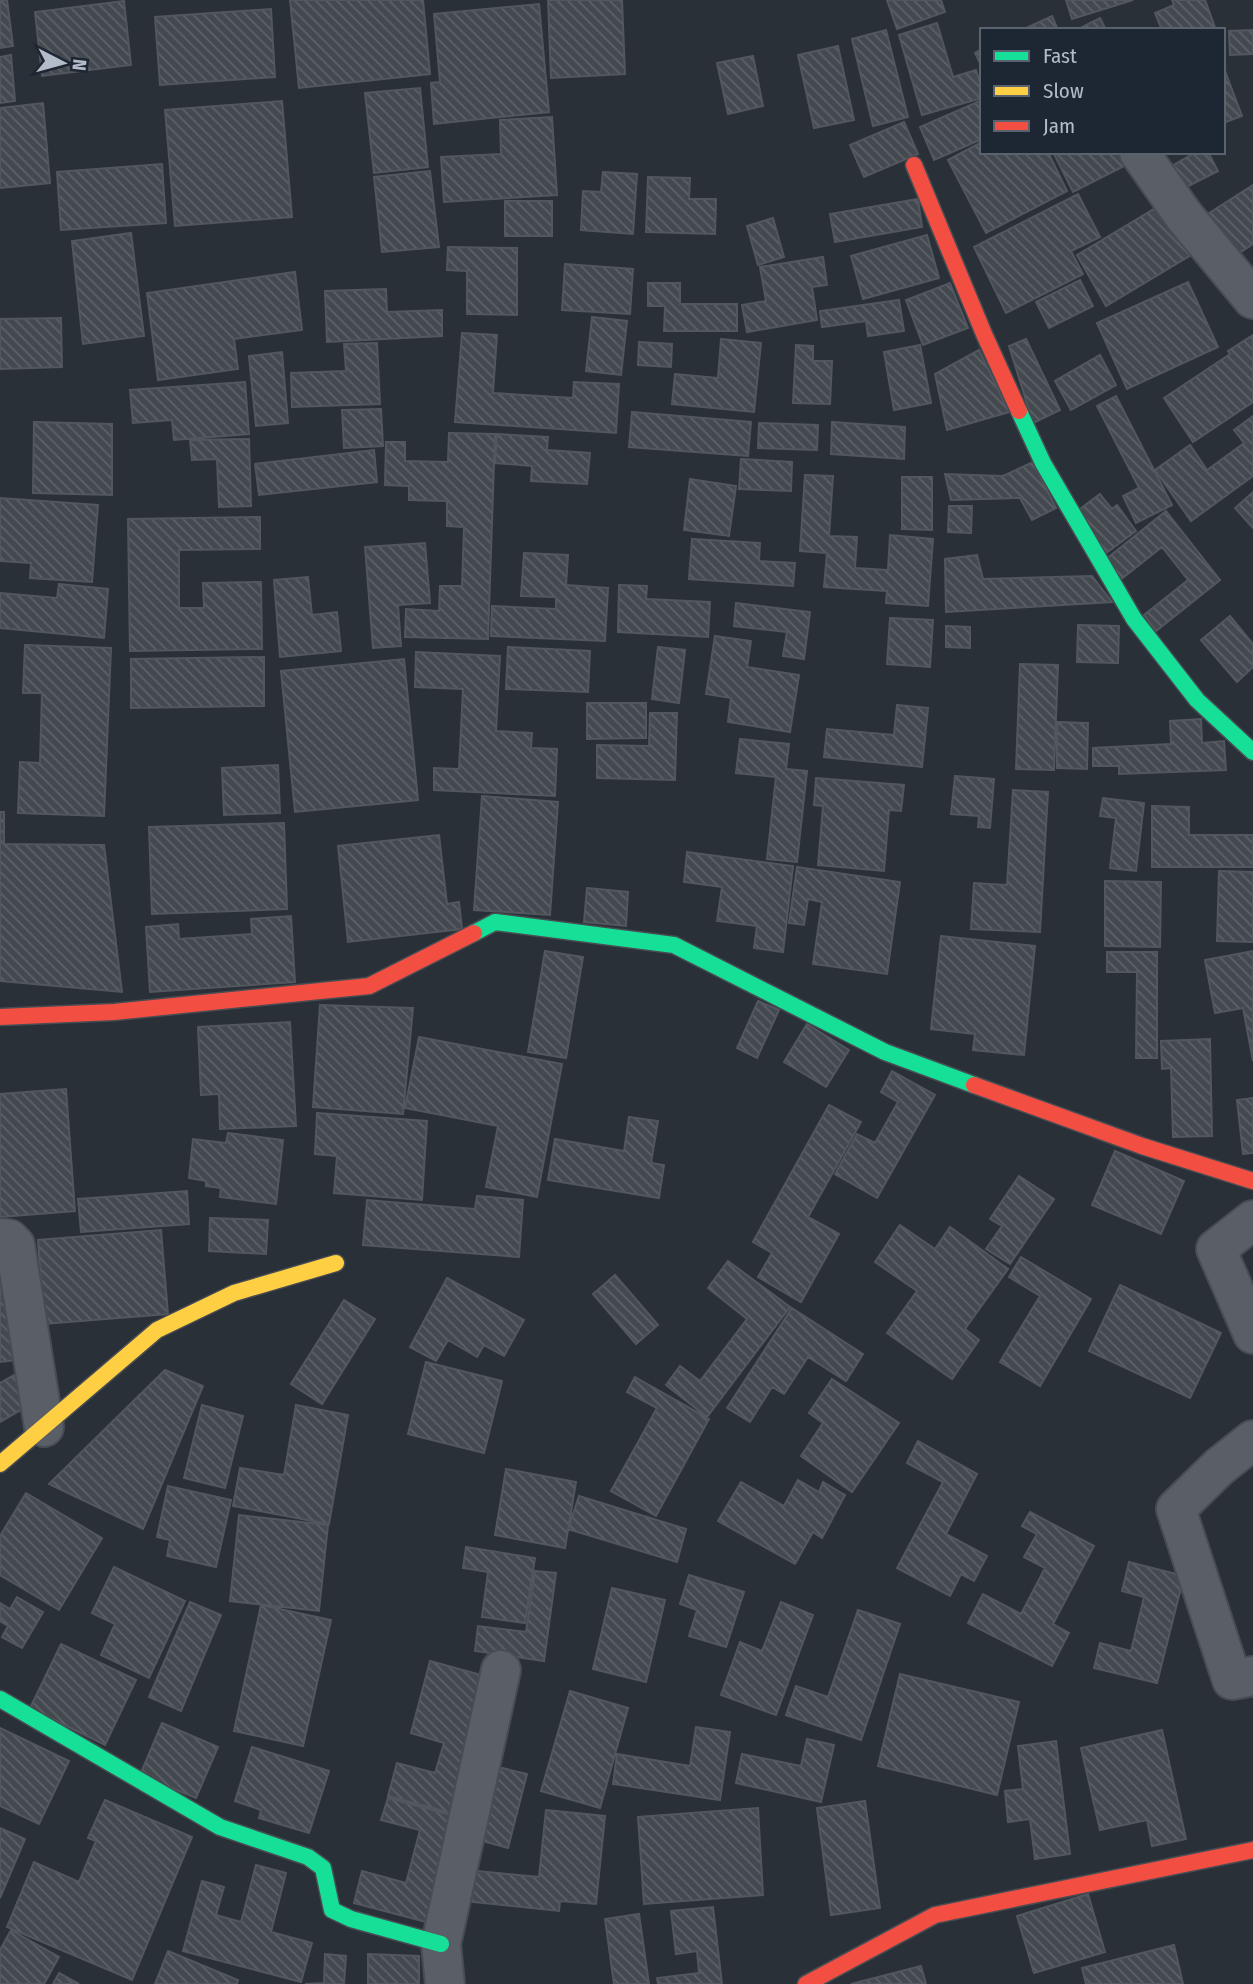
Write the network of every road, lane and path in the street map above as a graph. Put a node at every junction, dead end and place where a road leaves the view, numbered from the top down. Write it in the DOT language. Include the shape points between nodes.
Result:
graph roads {
  1 [pos="1140,154"];
  2 [pos="914,165"];
  3 [pos="1253,299"];
  4 [pos="1253,752"];
  5 [pos="0,1017"];
  6 [pos="1253,1181"];
  7 [pos="1253,1220"];
  8 [pos="0,1238"];
  9 [pos="336,1263"];
  10 [pos="1253,1334"];
  11 [pos="44,1427"];
  12 [pos="1253,1440"];
  13 [pos="0,1464"];
  14 [pos="501,1670"];
  15 [pos="1253,1676"];
  16 [pos="0,1699"];
  17 [pos="1253,1850"];
  18 [pos="441,1944"];
  19 [pos="445,1984"];
  20 [pos="806,1984"];
  1 -- 3 [label="street" via="1184,216"];
  2 -- 4 [label="street" via="984,334 1043,463 1082,533 1134,619 1197,701"];
  5 -- 6 [label="street" via="114,1012 369,986 495,922 674,945 885,1052 1142,1146"];
  7 -- 10 [label="street" via="1216,1249"];
  8 -- 11 [label="street" via="15,1245"];
  9 -- 11 [label="street" via="234,1293 158,1330"];
  11 -- 13 [label="street"];
  12 -- 15 [label="street" via="1176,1509 1232,1680"];
  14 -- 18 [label="street"];
  16 -- 18 [label="street" via="220,1827 308,1857 323,1868 332,1910"];
  17 -- 20 [label="street" via="934,1915"];
  18 -- 19 [label="street"];
}
